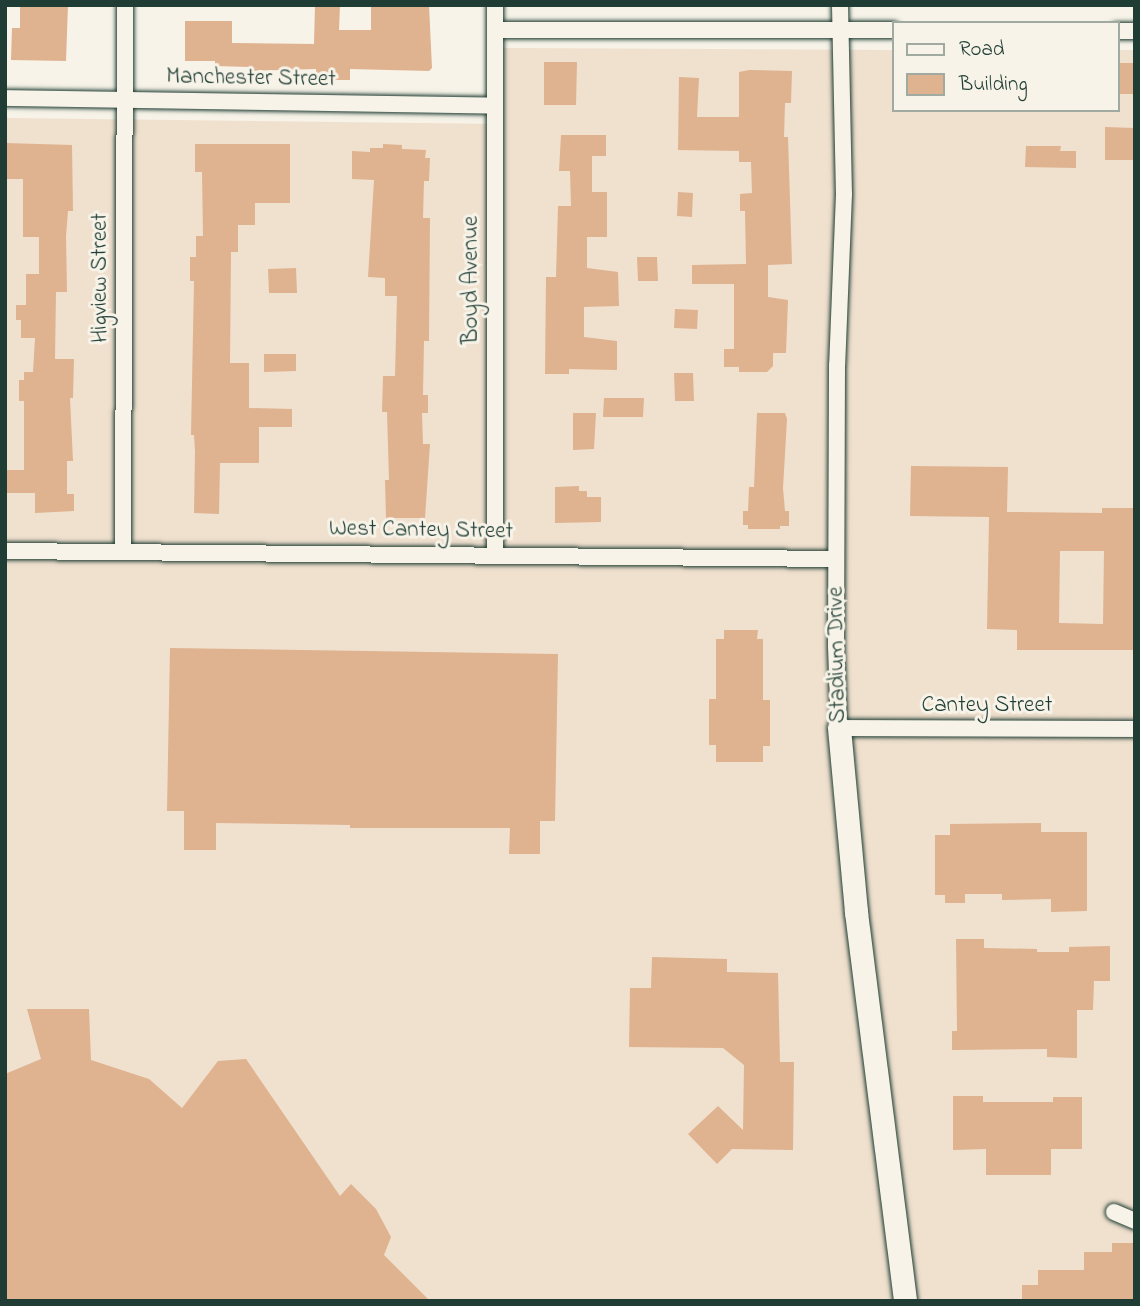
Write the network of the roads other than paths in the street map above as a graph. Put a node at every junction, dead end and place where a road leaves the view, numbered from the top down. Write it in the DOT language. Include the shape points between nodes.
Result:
graph roads {
  1 [pos="125,5"];
  2 [pos="495,5"];
  3 [pos="840,5"];
  4 [pos="495,30"];
  5 [pos="840,30"];
  6 [pos="892,30"];
  7 [pos="5,98"];
  8 [pos="124,100"];
  9 [pos="495,106"];
  10 [pos="5,551"];
  11 [pos="123,551"];
  12 [pos="495,554"];
  13 [pos="836,559"];
  14 [pos="839,728"];
  15 [pos="1135,729"];
  16 [pos="1114,1212"];
  17 [pos="1135,1222"];
  18 [pos="905,1301"];
  1 -- 8 [label="street, Higview Street"];
  2 -- 4 [label="street, Boyd Avenue"];
  3 -- 5 [label="street, Stadium Drive"];
  4 -- 5 [label="street"];
  4 -- 9 [label="street, Boyd Avenue"];
  5 -- 6 [label="street"];
  5 -- 13 [label="street, Stadium Drive" via="844,194"];
  7 -- 8 [label="street, Manchester Street"];
  8 -- 9 [label="street, Manchester Street"];
  8 -- 11 [label="street, Higview Street"];
  9 -- 12 [label="street, Boyd Avenue"];
  10 -- 11 [label="street, West Cantey Street"];
  11 -- 12 [label="street, West Cantey Street"];
  12 -- 13 [label="street, West Cantey Street"];
  13 -- 14 [label="street, Stadium Drive"];
  14 -- 15 [label="street, Cantey Street"];
  14 -- 18 [label="street, Stadium Drive" via="856,912"];
  16 -- 17 [label="street"];
}
